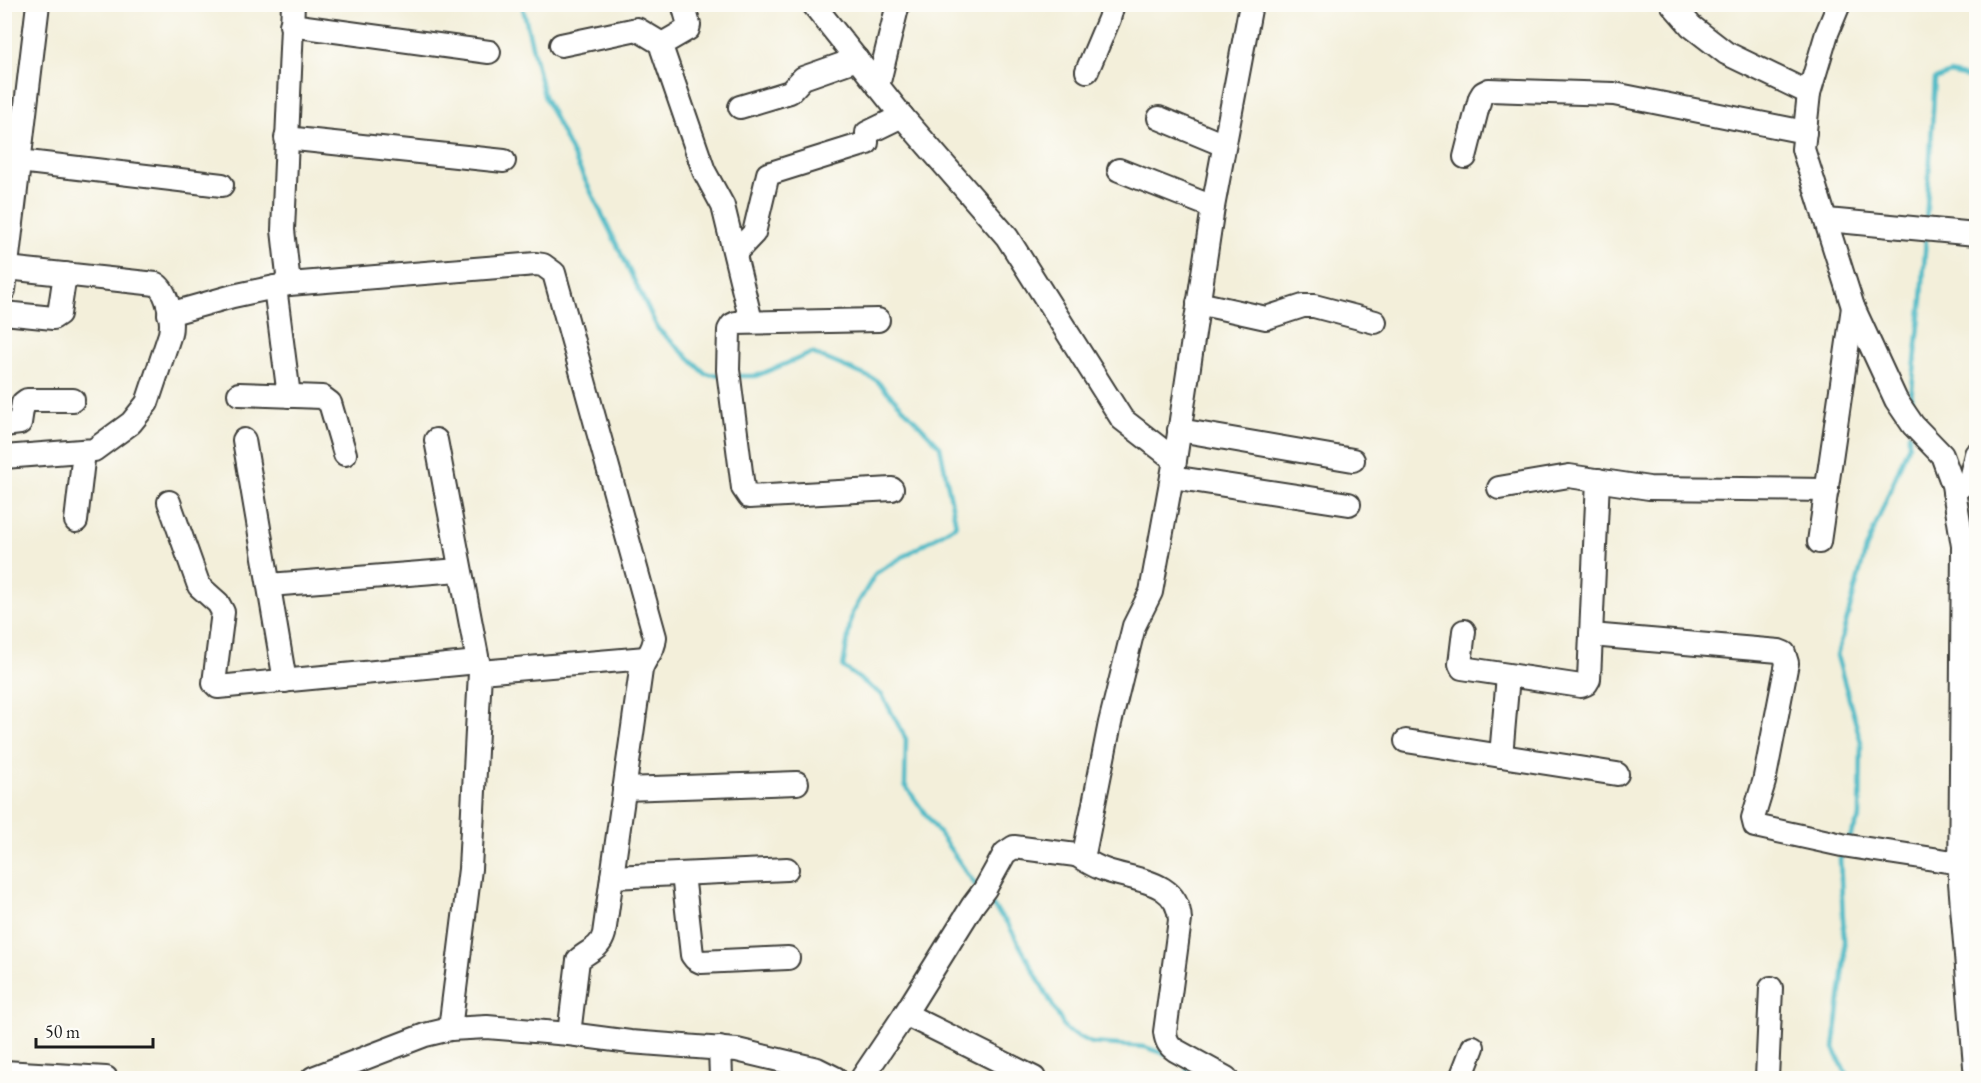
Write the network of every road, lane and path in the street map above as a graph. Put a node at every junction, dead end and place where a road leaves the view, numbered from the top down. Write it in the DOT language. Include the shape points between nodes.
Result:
graph roads {
  1 [pos="38,4"];
  2 [pos="682,4"];
  3 [pos="813,4"];
  4 [pos="898,4"];
  5 [pos="1113,4"];
  6 [pos="1251,4"];
  7 [pos="1672,4"];
  8 [pos="1839,4"];
  9 [pos="292,15"];
  10 [pos="662,44"];
  11 [pos="561,45"];
  12 [pos="489,52"];
  13 [pos="857,59"];
  14 [pos="1087,71"];
  15 [pos="878,86"];
  16 [pos="1809,93"];
  17 [pos="15,103"];
  18 [pos="740,107"];
  19 [pos="902,116"];
  20 [pos="1160,118"];
  21 [pos="1805,132"];
  22 [pos="286,138"];
  23 [pos="1224,145"];
  24 [pos="1465,157"];
  25 [pos="19,161"];
  26 [pos="504,161"];
  27 [pos="1119,170"];
  28 [pos="222,185"];
  29 [pos="1213,207"];
  30 [pos="9,213"];
  31 [pos="1827,220"];
  32 [pos="1977,234"];
  33 [pos="735,253"];
  34 [pos="65,274"];
  35 [pos="6,279"];
  36 [pos="282,286"];
  37 [pos="1198,303"];
  38 [pos="1853,307"];
  39 [pos="4,313"];
  40 [pos="169,314"];
  41 [pos="878,320"];
  42 [pos="751,321"];
  43 [pos="1376,322"];
  44 [pos="239,394"];
  45 [pos="289,396"];
  46 [pos="73,400"];
  47 [pos="4,425"];
  48 [pos="1179,430"];
  49 [pos="244,440"];
  50 [pos="436,440"];
  51 [pos="84,452"];
  52 [pos="345,454"];
  53 [pos="1977,454"];
  54 [pos="4,457"];
  55 [pos="1353,460"];
  56 [pos="1173,468"];
  57 [pos="1598,480"];
  58 [pos="1499,488"];
  59 [pos="892,489"];
  60 [pos="1827,490"];
  61 [pos="1954,492"];
  62 [pos="169,502"];
  63 [pos="1349,504"];
  64 [pos="76,521"];
  65 [pos="1819,542"];
  66 [pos="459,570"];
  67 [pos="269,585"];
  68 [pos="1464,631"];
  69 [pos="1591,635"];
  70 [pos="646,658"];
  71 [pos="479,667"];
  72 [pos="1508,676"];
  73 [pos="285,681"];
  74 [pos="1969,689"];
  75 [pos="1406,741"];
  76 [pos="1501,756"];
  77 [pos="1617,774"];
  78 [pos="797,783"];
  79 [pos="624,789"];
  80 [pos="1969,831"];
  81 [pos="1076,855"];
  82 [pos="1960,863"];
  83 [pos="787,869"];
  84 [pos="683,874"];
  85 [pos="612,877"];
  86 [pos="788,958"];
  87 [pos="1972,970"];
  88 [pos="1771,988"];
  89 [pos="905,1014"];
  90 [pos="450,1029"];
  91 [pos="569,1034"];
  92 [pos="1473,1047"];
  93 [pos="720,1048"];
  94 [pos="1975,1050"];
  95 [pos="4,1072"];
  96 [pos="106,1078"];
  97 [pos="313,1078"];
  98 [pos="721,1078"];
  99 [pos="835,1078"];
  100 [pos="862,1078"];
  101 [pos="1034,1078"];
  102 [pos="1226,1078"];
  103 [pos="1461,1078"];
  104 [pos="1767,1078"];
  105 [pos="1976,1078"];
  1 -- 17 [label="street"];
  2 -- 10 [label="street" via="688,29"];
  3 -- 13 [label="street"];
  4 -- 15 [label="street"];
  5 -- 14 [label="street"];
  6 -- 23 [label="street"];
  7 -- 16 [label="street" via="1691,26 1726,53"];
  8 -- 16 [label="street"];
  9 -- 12 [label="street"];
  9 -- 22 [label="street"];
  10 -- 11 [label="street" via="632,30"];
  10 -- 33 [label="street" via="704,171 723,206"];
  13 -- 15 [label="street"];
  13 -- 18 [label="street" via="803,78 790,92"];
  15 -- 19 [label="street"];
  16 -- 21 [label="street"];
  17 -- 25 [label="street"];
  19 -- 33 [label="street" via="867,133 867,143 768,174 754,233"];
  19 -- 56 [label="street" via="1007,237 1122,419"];
  20 -- 23 [label="street"];
  21 -- 24 [label="street" via="1614,94 1489,90 1480,98"];
  21 -- 31 [label="street" via="1803,149"];
  22 -- 26 [label="street"];
  22 -- 36 [label="street"];
  23 -- 29 [label="street"];
  25 -- 28 [label="street"];
  25 -- 30 [label="street"];
  27 -- 29 [label="street"];
  29 -- 37 [label="street"];
  30 -- 35 [label="street"];
  31 -- 32 [label="street"];
  31 -- 38 [label="street"];
  33 -- 42 [label="street"];
  34 -- 35 [label="street"];
  34 -- 39 [label="street" via="56,317"];
  34 -- 40 [label="street" via="156,284 162,290"];
  36 -- 40 [label="street"];
  36 -- 45 [label="street"];
  36 -- 70 [label="street" via="536,264 554,273 655,637"];
  37 -- 43 [label="street" via="1266,318 1314,306"];
  37 -- 48 [label="street"];
  38 -- 60 [label="street"];
  38 -- 61 [label="street" via="1896,400 1942,455"];
  40 -- 51 [label="street" via="170,333 142,411 98,448"];
  41 -- 42 [label="street"];
  42 -- 59 [label="street" via="736,323 729,330 728,370 743,488 749,497"];
  44 -- 45 [label="street"];
  45 -- 52 [label="street" via="327,399"];
  46 -- 47 [label="street" via="25,401 20,423"];
  48 -- 55 [label="street"];
  48 -- 56 [label="street"];
  49 -- 67 [label="street"];
  50 -- 66 [label="street"];
  51 -- 54 [label="street"];
  51 -- 64 [label="street"];
  53 -- 61 [label="street" via="1971,479"];
  56 -- 63 [label="street"];
  56 -- 81 [label="street" via="1151,592 1134,626 1085,849"];
  57 -- 58 [label="street" via="1560,477"];
  57 -- 60 [label="street" via="1649,488"];
  57 -- 69 [label="street"];
  60 -- 65 [label="street"];
  61 -- 74 [label="street" via="1963,546"];
  62 -- 73 [label="street" via="199,586 223,612 215,686"];
  66 -- 67 [label="street"];
  66 -- 71 [label="street"];
  67 -- 73 [label="street"];
  68 -- 72 [label="street" via="1462,668"];
  69 -- 72 [label="street" via="1586,684"];
  69 -- 82 [label="street" via="1784,653 1787,663 1753,823 1759,828 1846,845"];
  70 -- 71 [label="street"];
  70 -- 79 [label="street"];
  71 -- 73 [label="street"];
  71 -- 90 [label="street" via="470,868"];
  72 -- 76 [label="street"];
  74 -- 80 [label="street"];
  75 -- 76 [label="street"];
  76 -- 77 [label="street"];
  78 -- 79 [label="street"];
  79 -- 85 [label="street"];
  80 -- 82 [label="street"];
  81 -- 89 [label="street" via="1014,847 1005,853"];
  81 -- 102 [label="street" via="1102,869 1160,886 1175,899 1180,920 1166,1039 1175,1050"];
  82 -- 87 [label="street"];
  83 -- 84 [label="street"];
  84 -- 85 [label="street"];
  84 -- 86 [label="street" via="695,960"];
  85 -- 91 [label="street" via="602,942 578,960 576,966"];
  87 -- 94 [label="street"];
  88 -- 104 [label="street"];
  89 -- 100 [label="street"];
  89 -- 101 [label="street"];
  90 -- 91 [label="street" via="487,1027"];
  90 -- 97 [label="street"];
  91 -- 93 [label="street"];
  92 -- 103 [label="street"];
  93 -- 98 [label="street"];
  93 -- 99 [label="street" via="817,1069"];
  94 -- 105 [label="street"];
  95 -- 96 [label="street"];
}
